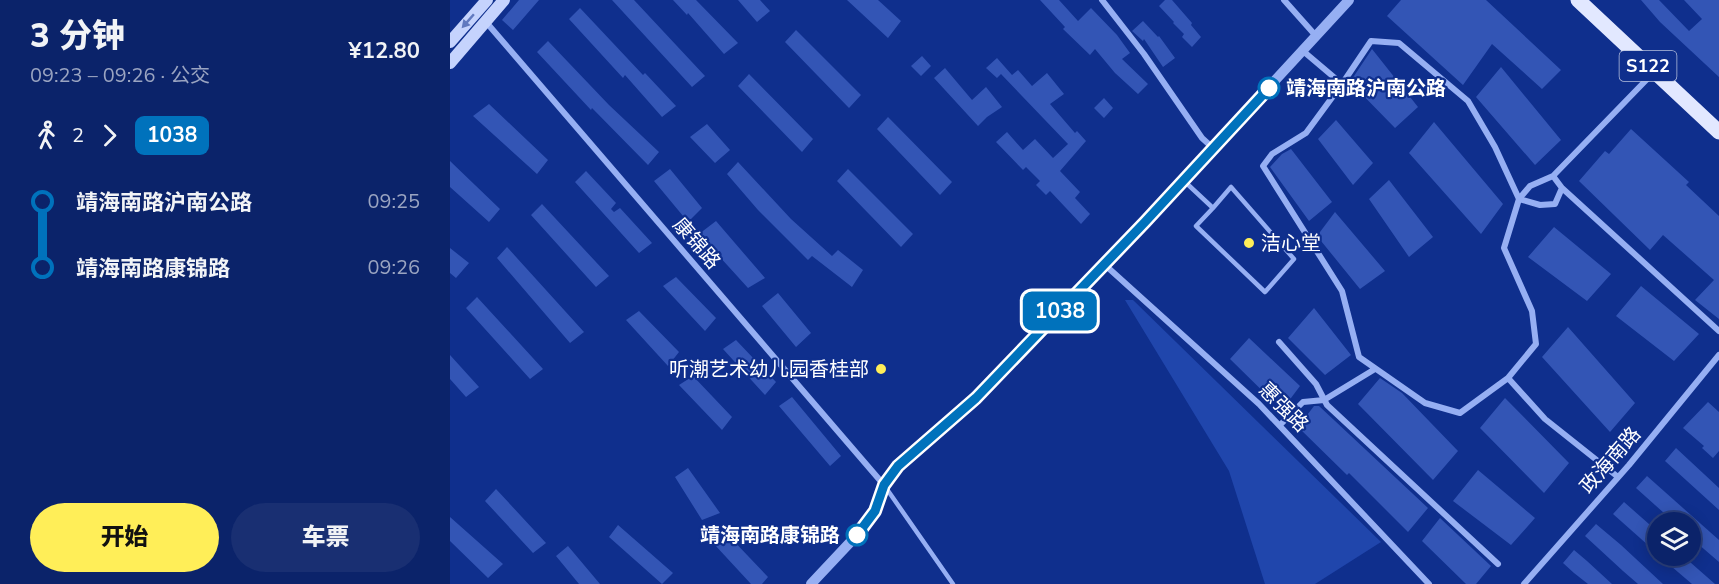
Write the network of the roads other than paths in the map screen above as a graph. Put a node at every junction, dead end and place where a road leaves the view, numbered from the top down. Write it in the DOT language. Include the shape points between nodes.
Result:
graph roads {
  1 [pos="487,0"];
  2 [pos="504,0"];
  3 [pos="1102,0"];
  4 [pos="1284,0"];
  5 [pos="1349,0"];
  6 [pos="1578,0"];
  7 [pos="1593,0"];
  8 [pos="485,22"];
  9 [pos="1316,36"];
  10 [pos="450,42"];
  11 [pos="1303,51"];
  12 [pos="450,63"];
  13 [pos="1654,72"];
  14 [pos="1342,84"];
  15 [pos="1719,117"];
  16 [pos="1719,132"];
  17 [pos="1213,148"];
  18 [pos="1553,176"];
  19 [pos="1183,180"];
  20 [pos="1562,188"];
  21 [pos="1519,199"];
  22 [pos="1213,208"];
  23 [pos="1105,265"];
  24 [pos="1719,331"];
  25 [pos="1279,342"];
  26 [pos="1719,355"];
  27 [pos="1714,362"];
  28 [pos="1719,368"];
  29 [pos="1375,369"];
  30 [pos="1508,378"];
  31 [pos="1324,400"];
  32 [pos="1280,425"];
  33 [pos="1618,477"];
  34 [pos="884,485"];
  35 [pos="1498,564"];
  36 [pos="812,584"];
  37 [pos="953,584"];
  38 [pos="1429,584"];
  39 [pos="1524,584"];
  1 -- 10 [label="main road, one-way"];
  2 -- 8 [label="main road"];
  3 -- 17 [label="street"];
  4 -- 9 [label="street"];
  5 -- 9 [label="street"];
  6 -- 13 [label="main road, S122"];
  7 -- 15 [label="main road, S122"];
  8 -- 12 [label="main road"];
  8 -- 34 [label="street, 康锦路"];
  9 -- 11 [label="street"];
  11 -- 14 [label="street"];
  11 -- 17 [label="street"];
  13 -- 16 [label="main road, S122"];
  13 -- 18 [label="street"];
  14 -- 21 [label="street" via="1371,41 1399,43 1468,101 1496,147"];
  14 -- 29 [label="street" via="1306,133 1272,154 1263,166 1342,291 1359,357"];
  17 -- 19 [label="street"];
  18 -- 20 [label="street"];
  18 -- 21 [label="street" via="1530,186"];
  19 -- 22 [label="lane"];
  19 -- 23 [label="street"];
  20 -- 21 [label="street" via="1555,204 1540,205"];
  20 -- 24 [label="street"];
  21 -- 30 [label="street" via="1504,248 1532,311 1536,344"];
  22 -- 22 [label="lane" via="1197,226 1265,292 1294,259 1231,188"];
  23 -- 32 [label="street, 惠强路"];
  23 -- 34 [label="street" via="976,398 898,466"];
  25 -- 31 [label="street" via="1316,384"];
  26 -- 27 [label="street, 政海南路"];
  27 -- 28 [label="street"];
  27 -- 33 [label="street, 政海南路"];
  29 -- 30 [label="street" via="1425,403 1460,414"];
  29 -- 31 [label="street"];
  30 -- 33 [label="street" via="1545,419"];
  31 -- 32 [label="street" via="1303,402"];
  31 -- 35 [label="street"];
  32 -- 38 [label="street, 惠强路"];
  33 -- 39 [label="street, 政海南路"];
  34 -- 36 [label="street" via="875,511"];
  34 -- 37 [label="lane"];
}
